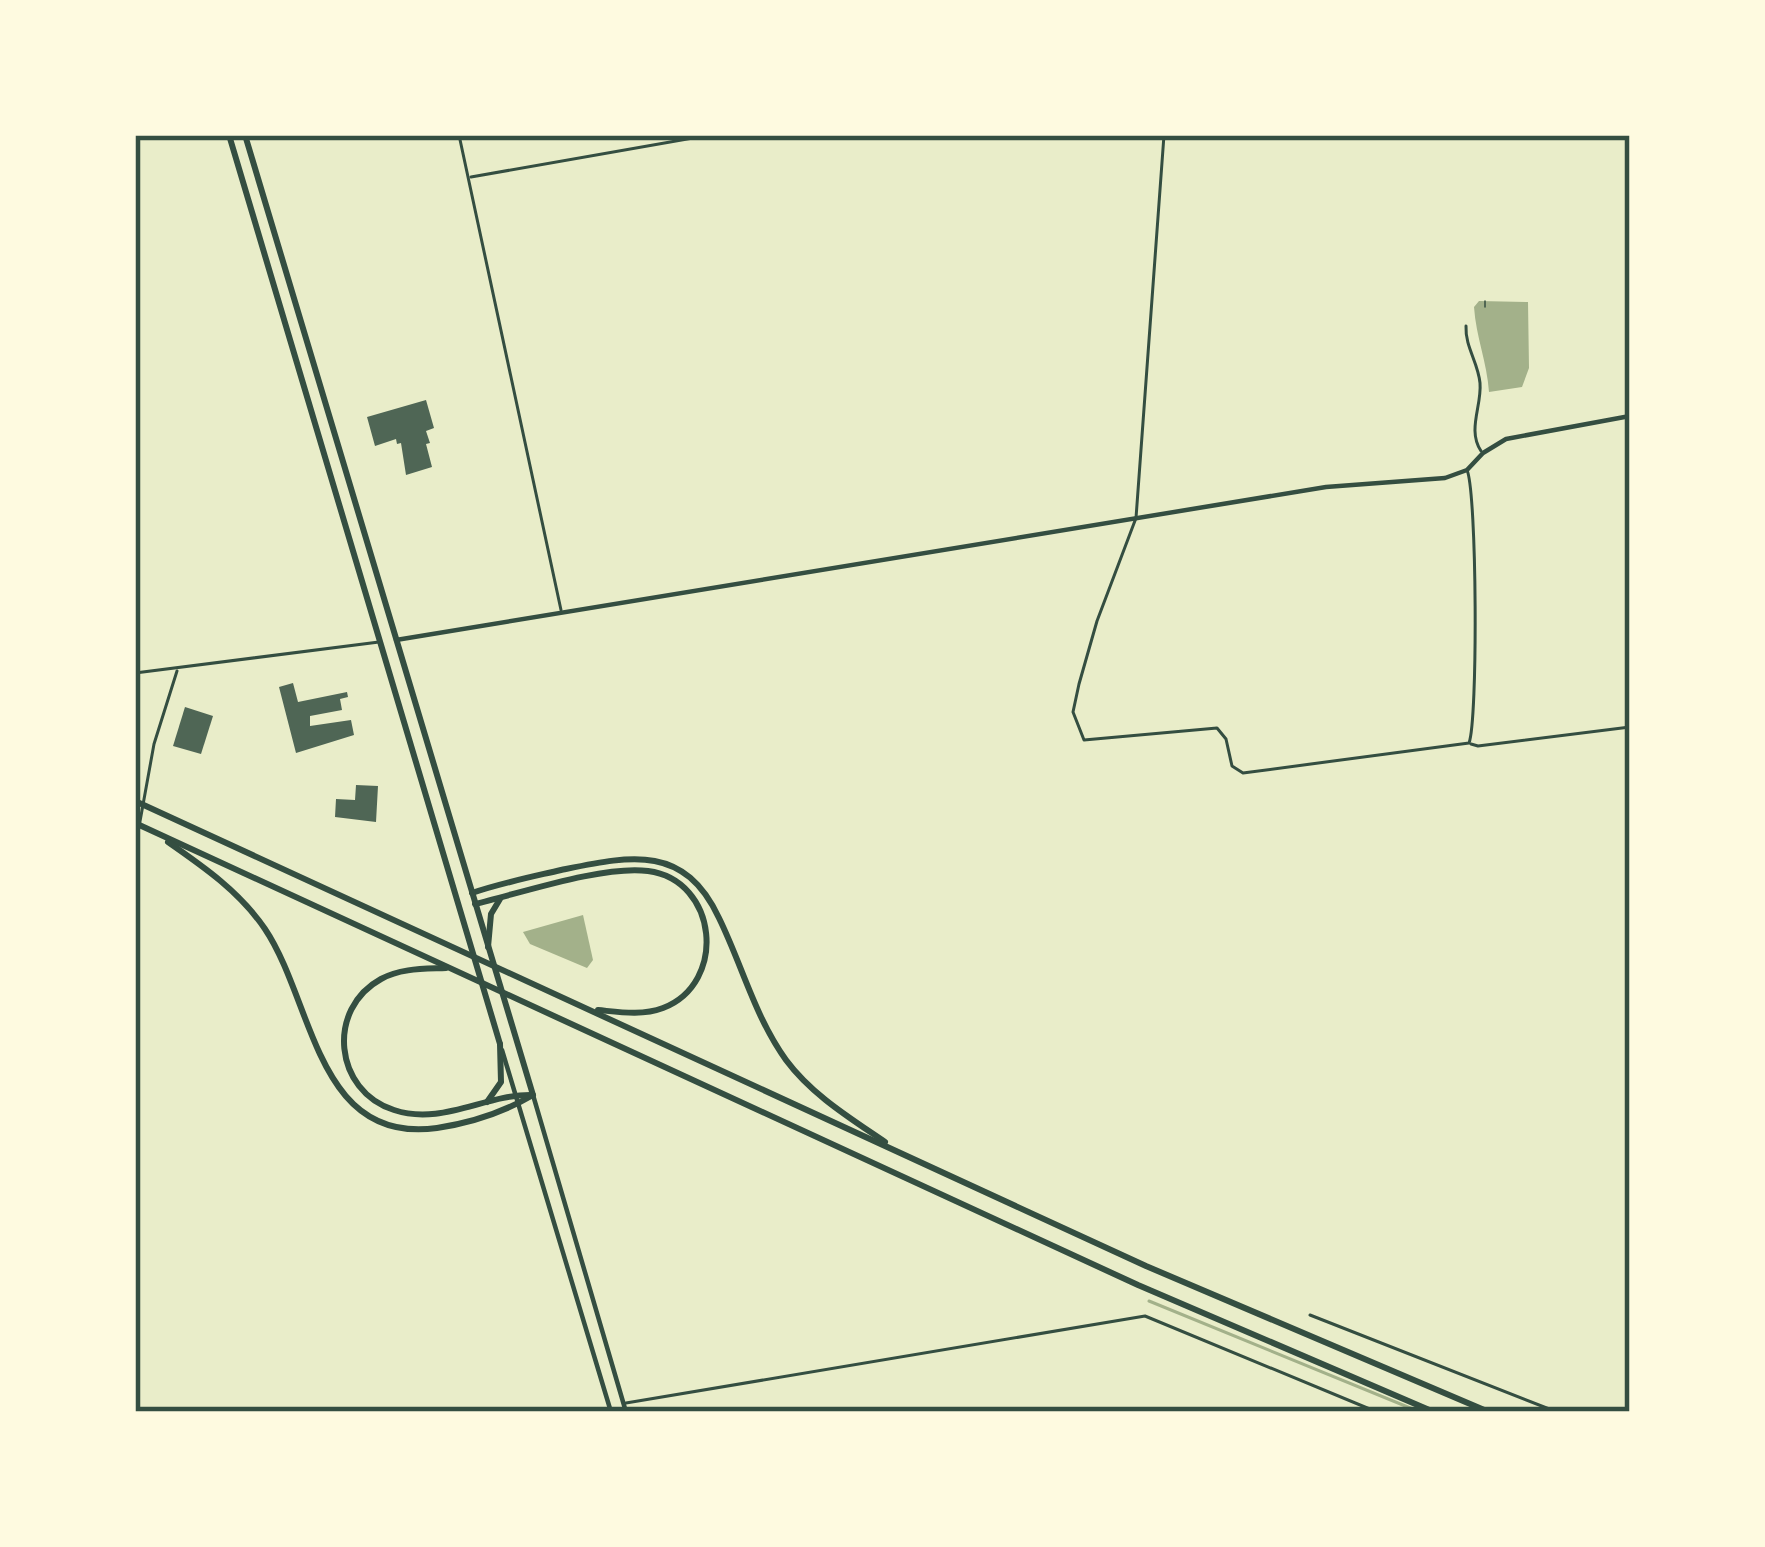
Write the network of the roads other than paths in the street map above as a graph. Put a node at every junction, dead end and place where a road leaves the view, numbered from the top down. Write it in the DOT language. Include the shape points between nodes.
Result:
graph roads {
  1 [pos="229,135"];
  2 [pos="245,135"];
  3 [pos="459,135"];
  4 [pos="710,135"];
  5 [pos="1164,135"];
  6 [pos="471,177"];
  7 [pos="1466,326"];
  8 [pos="1630,416"];
  9 [pos="1483,453"];
  10 [pos="1467,470"];
  11 [pos="1136,518"];
  12 [pos="561,610"];
  13 [pos="396,640"];
  14 [pos="380,642"];
  15 [pos="178,669"];
  16 [pos="135,673"];
  17 [pos="1630,727"];
  18 [pos="1469,743"];
  19 [pos="135,801"];
  20 [pos="135,824"];
  21 [pos="150,830"];
  22 [pos="135,849"];
  23 [pos="472,893"];
  24 [pos="501,897"];
  25 [pos="458,903"];
  26 [pos="475,904"];
  27 [pos="488,947"];
  28 [pos="449,968"];
  29 [pos="589,1009"];
  30 [pos="500,1045"];
  31 [pos="533,1095"];
  32 [pos="517,1099"];
  33 [pos="487,1102"];
  34 [pos="903,1154"];
  35 [pos="1310,1316"];
  36 [pos="624,1403"];
  37 [pos="610,1412"];
  38 [pos="626,1412"];
  39 [pos="1377,1412"];
  40 [pos="1434,1412"];
  41 [pos="1489,1412"];
  42 [pos="1557,1412"];
  1 -- 14 [label="main road"];
  2 -- 13 [label="main road"];
  3 -- 6 [label="street"];
  4 -- 6 [label="street"];
  5 -- 11 [label="street"];
  6 -- 12 [label="street"];
  7 -- 9 [label="street" via="1481,387 1474,430"];
  8 -- 9 [label="street" via="1506,439"];
  9 -- 10 [label="street"];
  10 -- 11 [label="street"];
  10 -- 18 [label="street" via="1474,524"];
  11 -- 12 [label="street"];
  11 -- 18 [label="street" via="1079,684 1073,712 1084,740 1216,728 1232,766 1244,773"];
  12 -- 13 [label="street"];
  13 -- 23 [label="main road"];
  14 -- 15 [label="street"];
  14 -- 25 [label="main road"];
  15 -- 16 [label="street"];
  15 -- 22 [label="street"];
  17 -- 18 [label="street"];
  19 -- 29 [label="main road"];
  20 -- 21 [label="main road"];
  21 -- 28 [label="main road"];
  21 -- 32 [label="main road" via="254,914 333,1081 365,1114 426,1129"];
  23 -- 25 [label="main road"];
  23 -- 26 [label="main road"];
  23 -- 34 [label="main road" via="608,861 675,866 708,896 785,1059 824,1100"];
  24 -- 26 [label="main road"];
  24 -- 27 [label="main road"];
  24 -- 29 [label="main road" via="634,869 671,878 693,894 708,938 691,988 647,1012"];
  25 -- 26 [label="main road"];
  25 -- 30 [label="main road"];
  26 -- 27 [label="main road"];
  27 -- 31 [label="main road"];
  28 -- 33 [label="main road" via="391,974 359,995 345,1026 346,1064 364,1093 396,1111 438,1114"];
  28 -- 40 [label="main road"];
  29 -- 34 [label="main road"];
  30 -- 32 [label="street"];
  30 -- 33 [label="main road" via="501,1082"];
  31 -- 32 [label="main road"];
  31 -- 36 [label="street"];
  32 -- 33 [label="main road"];
  32 -- 37 [label="street"];
  34 -- 41 [label="main road"];
  35 -- 42 [label="street"];
  36 -- 38 [label="street"];
  36 -- 39 [label="street" via="1145,1316"];
}
